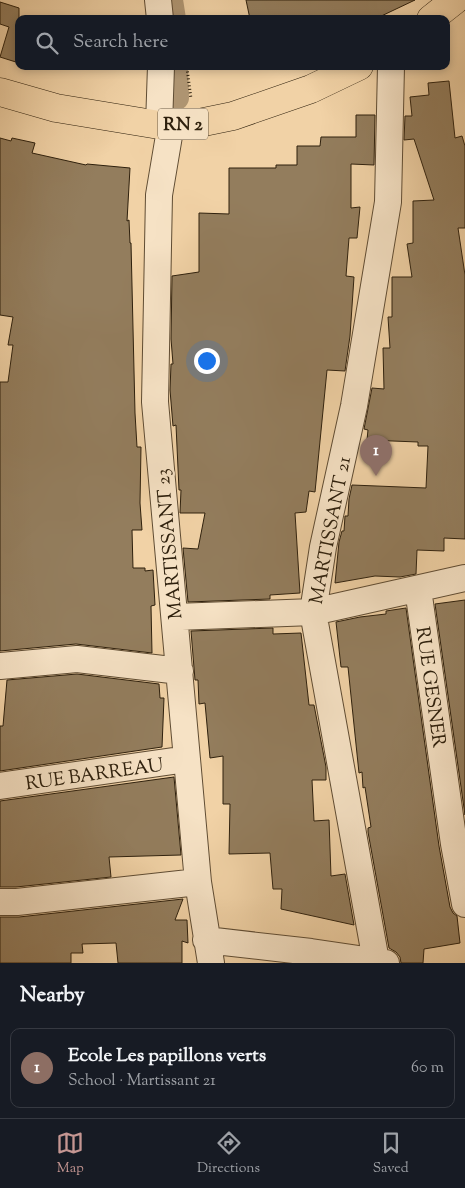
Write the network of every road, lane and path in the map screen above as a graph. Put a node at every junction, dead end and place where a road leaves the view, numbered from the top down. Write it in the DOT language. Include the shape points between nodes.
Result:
graph roads {
  1 [pos="158,0"];
  2 [pos="455,0"];
  3 [pos="160,15"];
  4 [pos="436,15"];
  5 [pos="162,70"];
  6 [pos="186,70"];
  7 [pos="351,70"];
  8 [pos="391,70"];
  9 [pos="0,92"];
  10 [pos="174,125"];
  11 [pos="465,578"];
  12 [pos="418,589"];
  13 [pos="313,612"];
  14 [pos="175,617"];
  15 [pos="0,666"];
  16 [pos="180,671"];
  17 [pos="187,760"];
  18 [pos="0,786"];
  19 [pos="198,882"];
  20 [pos="0,902"];
  21 [pos="465,904"];
  22 [pos="209,951"];
  23 [pos="381,962"];
  1 -- 3 [label="street"];
  2 -- 4 [label="main road"];
  5 -- 10 [label="street, MARTISSANT 23"];
  6 -- 10 [label="path"];
  7 -- 10 [label="main road, RN 2" via="311,90 233,116"];
  8 -- 13 [label="street, MARTISSANT 21" via="388,202 354,406 323,547"];
  9 -- 10 [label="main road, RN 2" via="56,108"];
  10 -- 14 [label="street, MARTISSANT 23" via="159,195 155,402"];
  11 -- 12 [label="street"];
  12 -- 13 [label="street"];
  12 -- 21 [label="street, RUE GESNER"];
  13 -- 14 [label="street"];
  13 -- 23 [label="street, MARTISSANT 21"];
  14 -- 16 [label="street, MARTISSANT 23"];
  15 -- 16 [label="street" via="77,659"];
  16 -- 17 [label="street, MARTISSANT 23"];
  17 -- 18 [label="street, RUE BARREAU"];
  17 -- 19 [label="street, MARTISSANT 23"];
  19 -- 20 [label="street"];
  19 -- 22 [label="street, MARTISSANT 23"];
  22 -- 23 [label="street" via="311,952"];
}
